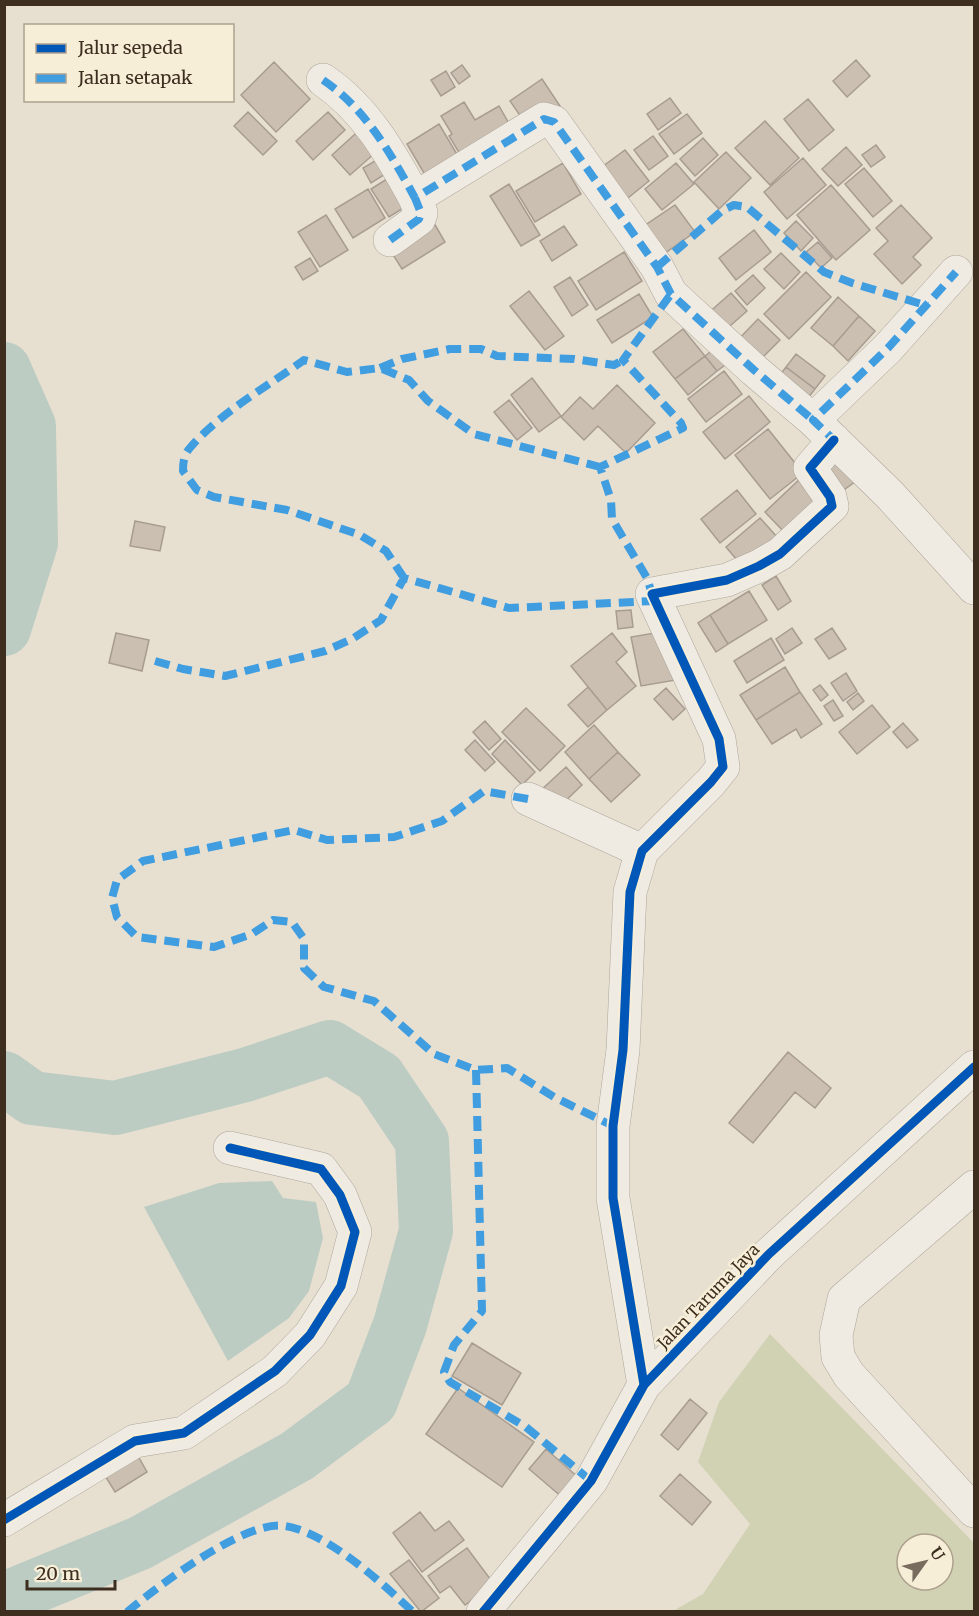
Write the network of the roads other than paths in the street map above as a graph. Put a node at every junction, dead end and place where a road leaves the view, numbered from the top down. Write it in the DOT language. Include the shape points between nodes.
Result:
graph roads {
  1 [pos="323,80"];
  2 [pos="415,198"];
  3 [pos="390,240"];
  4 [pos="956,272"];
  5 [pos="824,430"];
  6 [pos="975,588"];
  7 [pos="528,798"];
  8 [pos="642,851"];
  9 [pos="975,1067"];
  10 [pos="230,1148"];
  11 [pos="975,1187"];
  12 [pos="644,1385"];
  13 [pos="975,1511"];
  14 [pos="4,1520"];
  15 [pos="483,1611"];
  1 -- 2 [label="street" via="368,120"];
  2 -- 3 [label="street" via="421,213 419,219"];
  2 -- 5 [label="street" via="544,119 554,122 657,267 671,294"];
  4 -- 5 [label="street" via="888,348"];
  5 -- 6 [label="street" via="891,495"];
  5 -- 8 [label="street" via="810,468 832,506 780,554 727,580 652,594 720,739 723,767"];
  7 -- 8 [label="street"];
  8 -- 12 [label="street" via="630,892 623,1050 613,1126 613,1198"];
  9 -- 12 [label="street, Jalan Taruma Jaya" via="769,1254"];
  10 -- 14 [label="street" via="321,1169 340,1195 355,1232 341,1286 310,1335 266,1377 184,1433 135,1441"];
  11 -- 13 [label="street" via="844,1299 836,1335 838,1357 849,1375"];
  12 -- 15 [label="street, Jalan Taruma Jaya" via="591,1481"];
}
